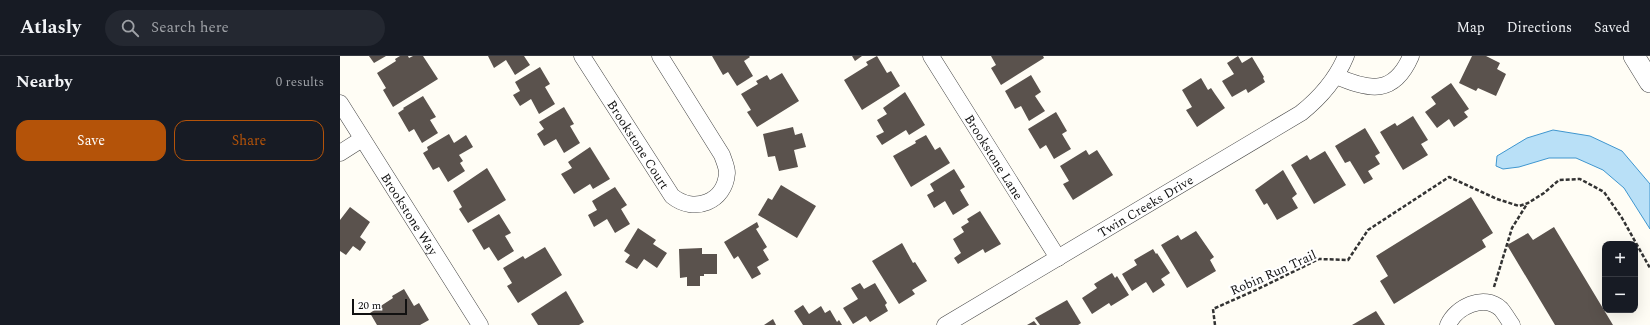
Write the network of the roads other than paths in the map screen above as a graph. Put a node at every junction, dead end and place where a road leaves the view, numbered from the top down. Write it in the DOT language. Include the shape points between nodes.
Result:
graph roads {
  1 [pos="582,56"];
  2 [pos="660,56"];
  3 [pos="931,56"];
  4 [pos="1346,56"];
  5 [pos="1634,56"];
  6 [pos="1411,57"];
  7 [pos="1336,76"];
  8 [pos="1650,82"];
  9 [pos="340,103"];
  10 [pos="362,139"];
  11 [pos="340,152"];
  12 [pos="1058,258"];
  13 [pos="480,325"];
  14 [pos="945,325"];
  15 [pos="1448,325"];
  16 [pos="1512,325"];
  1 -- 2 [label="street, Brookstone Court" via="669,193 678,202 686,205 704,204 724,188 727,172 725,163"];
  3 -- 12 [label="street, Brookstone Lane"];
  4 -- 7 [label="street, Twin Creeks Drive"];
  5 -- 8 [label="street"];
  6 -- 7 [label="street" via="1404,71 1384,85 1359,86"];
  7 -- 12 [label="street, Twin Creeks Drive" via="1321,96 1301,113"];
  9 -- 10 [label="street, Brookstone Way"];
  10 -- 11 [label="street"];
  10 -- 13 [label="street, Brookstone Way"];
  12 -- 14 [label="street, Twin Creeks Drive"];
  15 -- 16 [label="street" via="1453,316 1474,303 1489,303 1500,308"];
}
